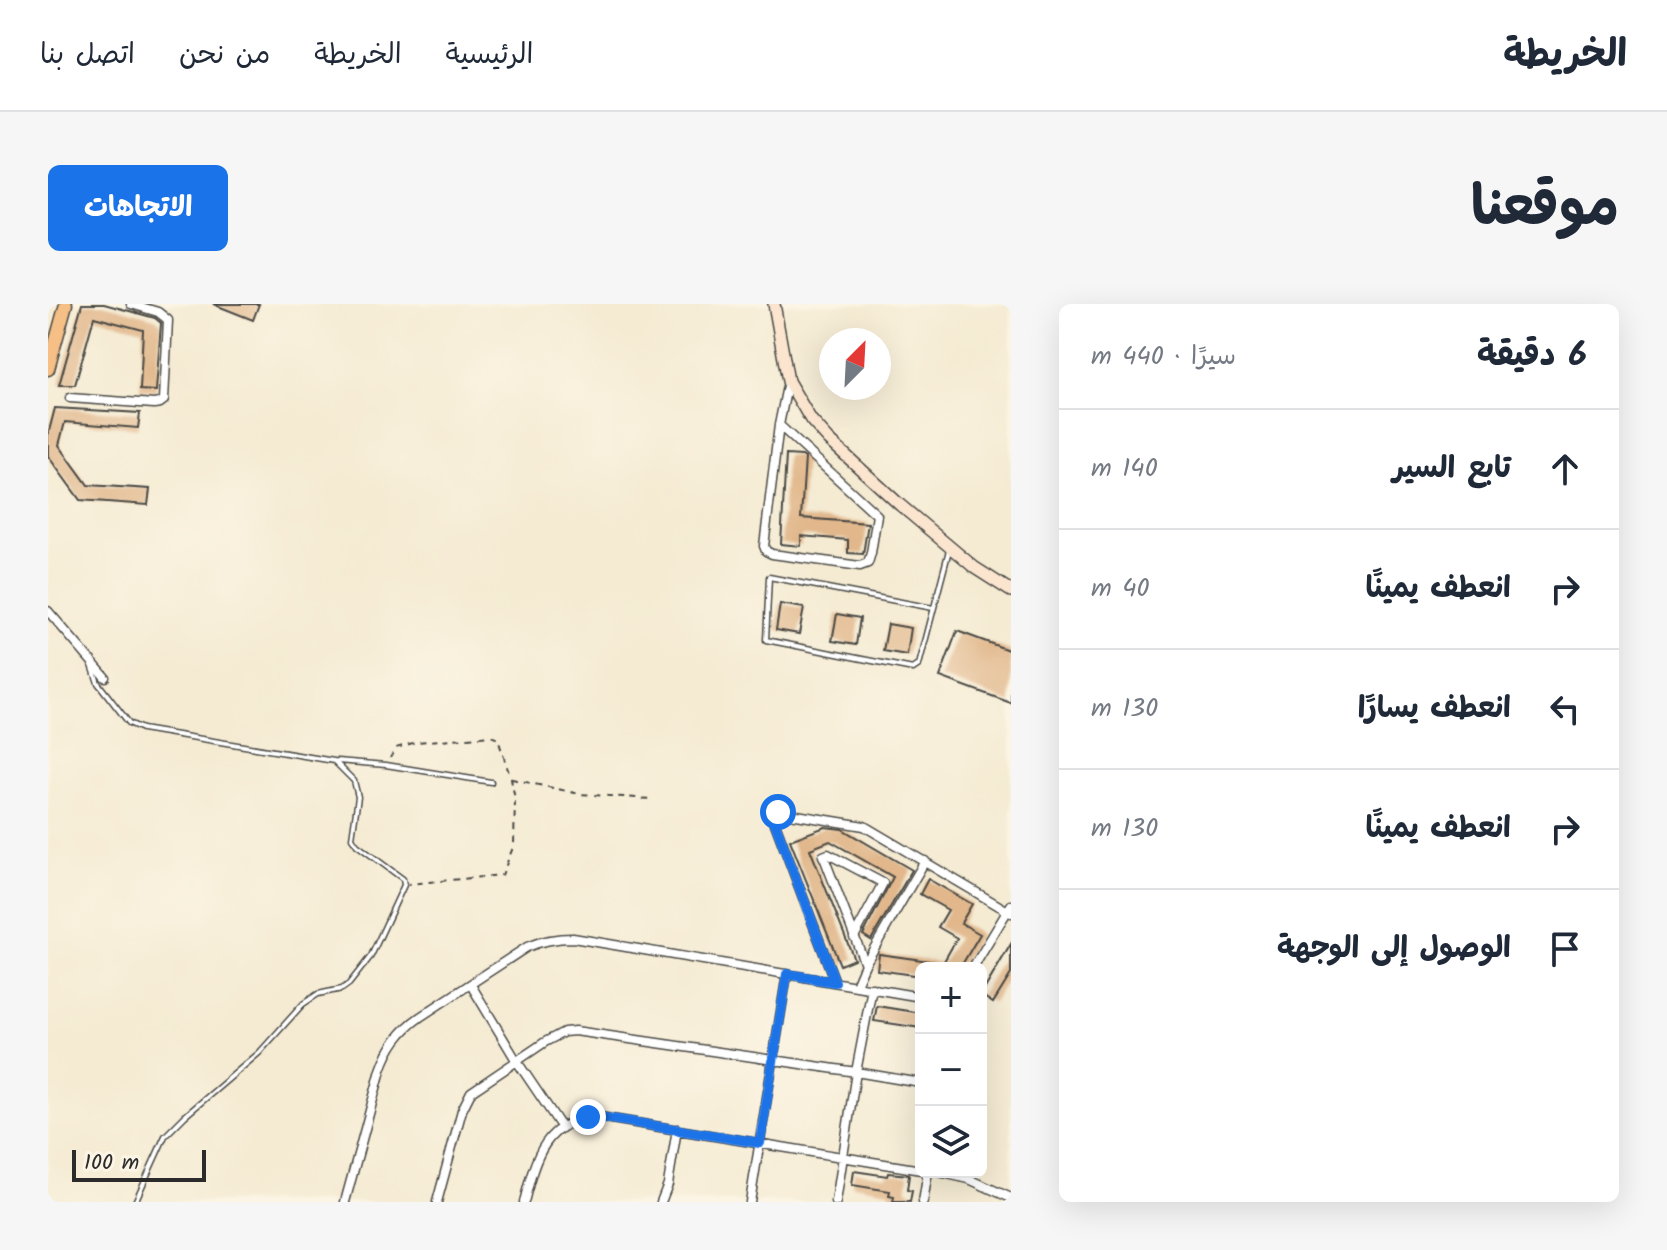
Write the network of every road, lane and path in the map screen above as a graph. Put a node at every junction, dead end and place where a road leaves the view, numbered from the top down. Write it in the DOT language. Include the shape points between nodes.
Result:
graph roads {
  1 [pos="66,304"];
  2 [pos="131,304"];
  3 [pos="774,304"];
  4 [pos="48,369"];
  5 [pos="788,381"];
  6 [pos="70,398"];
  7 [pos="779,425"];
  8 [pos="950,547"];
  9 [pos="1011,591"];
  10 [pos="933,608"];
  11 [pos="48,611"];
  12 [pos="90,659"];
  13 [pos="105,677"];
  14 [pos="334,761"];
  15 [pos="386,765"];
  16 [pos="511,779"];
  17 [pos="491,782"];
  18 [pos="651,799"];
  19 [pos="925,861"];
  20 [pos="404,885"];
  21 [pos="1010,910"];
  22 [pos="854,937"];
  23 [pos="977,962"];
  24 [pos="865,964"];
  25 [pos="787,974"];
  26 [pos="835,982"];
  27 [pos="471,985"];
  28 [pos="856,985"];
  29 [pos="872,988"];
  30 [pos="915,996"];
  31 [pos="516,1060"];
  32 [pos="774,1060"];
  33 [pos="856,1072"];
  34 [pos="915,1082"];
  35 [pos="562,1128"];
  36 [pos="677,1129"];
  37 [pos="760,1143"];
  38 [pos="843,1158"];
  39 [pos="915,1169"];
  40 [pos="927,1178"];
  41 [pos="965,1178"];
  42 [pos="1011,1198"];
  43 [pos="135,1202"];
  44 [pos="345,1202"];
  45 [pos="437,1202"];
  46 [pos="524,1202"];
  47 [pos="661,1202"];
  48 [pos="750,1202"];
  49 [pos="836,1202"];
  50 [pos="923,1202"];
  1 -- 4 [label="main road"];
  2 -- 6 [label="street" via="168,320 164,400 154,404"];
  3 -- 5 [label="main road"];
  5 -- 7 [label="street"];
  5 -- 8 [label="main road" via="829,440"];
  7 -- 7 [label="street" via="766,551 868,563 877,515"];
  8 -- 9 [label="main road"];
  8 -- 10 [label="lane"];
  10 -- 10 [label="lane" via="919,665 913,669 766,640 769,577"];
  11 -- 12 [label="street"];
  12 -- 13 [label="street"];
  12 -- 14 [label="lane" via="98,683 129,723 142,729"];
  14 -- 15 [label="lane"];
  14 -- 20 [label="lane" via="354,781 358,797 352,838"];
  15 -- 16 [label="path" via="396,748 416,742 491,736 498,739"];
  15 -- 17 [label="lane"];
  16 -- 18 [label="path" via="580,794"];
  16 -- 20 [label="path" via="514,845 502,875"];
  19 -- 21 [label="street"];
  19 -- 24 [label="street"];
  19 -- 26 [label="street" via="864,826 774,814"];
  20 -- 43 [label="lane" via="371,956 349,984 303,1004 259,1053 165,1136"];
  21 -- 23 [label="street"];
  22 -- 22 [label="street" via="883,883 828,854 823,856"];
  22 -- 24 [label="street"];
  24 -- 28 [label="street"];
  25 -- 26 [label="street"];
  25 -- 27 [label="street" via="555,938 527,947"];
  25 -- 32 [label="street"];
  26 -- 28 [label="street"];
  27 -- 31 [label="street"];
  27 -- 44 [label="street" via="407,1026 388,1052"];
  28 -- 29 [label="street"];
  29 -- 30 [label="street"];
  29 -- 33 [label="street"];
  31 -- 32 [label="street" via="555,1036 575,1031"];
  31 -- 35 [label="street"];
  31 -- 45 [label="street" via="479,1084 465,1101"];
  32 -- 33 [label="street"];
  32 -- 37 [label="street"];
  33 -- 34 [label="street"];
  33 -- 38 [label="street"];
  35 -- 36 [label="street" via="599,1117"];
  35 -- 46 [label="street" via="539,1153"];
  36 -- 37 [label="street"];
  36 -- 47 [label="street"];
  37 -- 38 [label="street"];
  37 -- 48 [label="street"];
  38 -- 39 [label="street"];
  38 -- 49 [label="street"];
  40 -- 50 [label="street"];
  41 -- 42 [label="street"];
}
